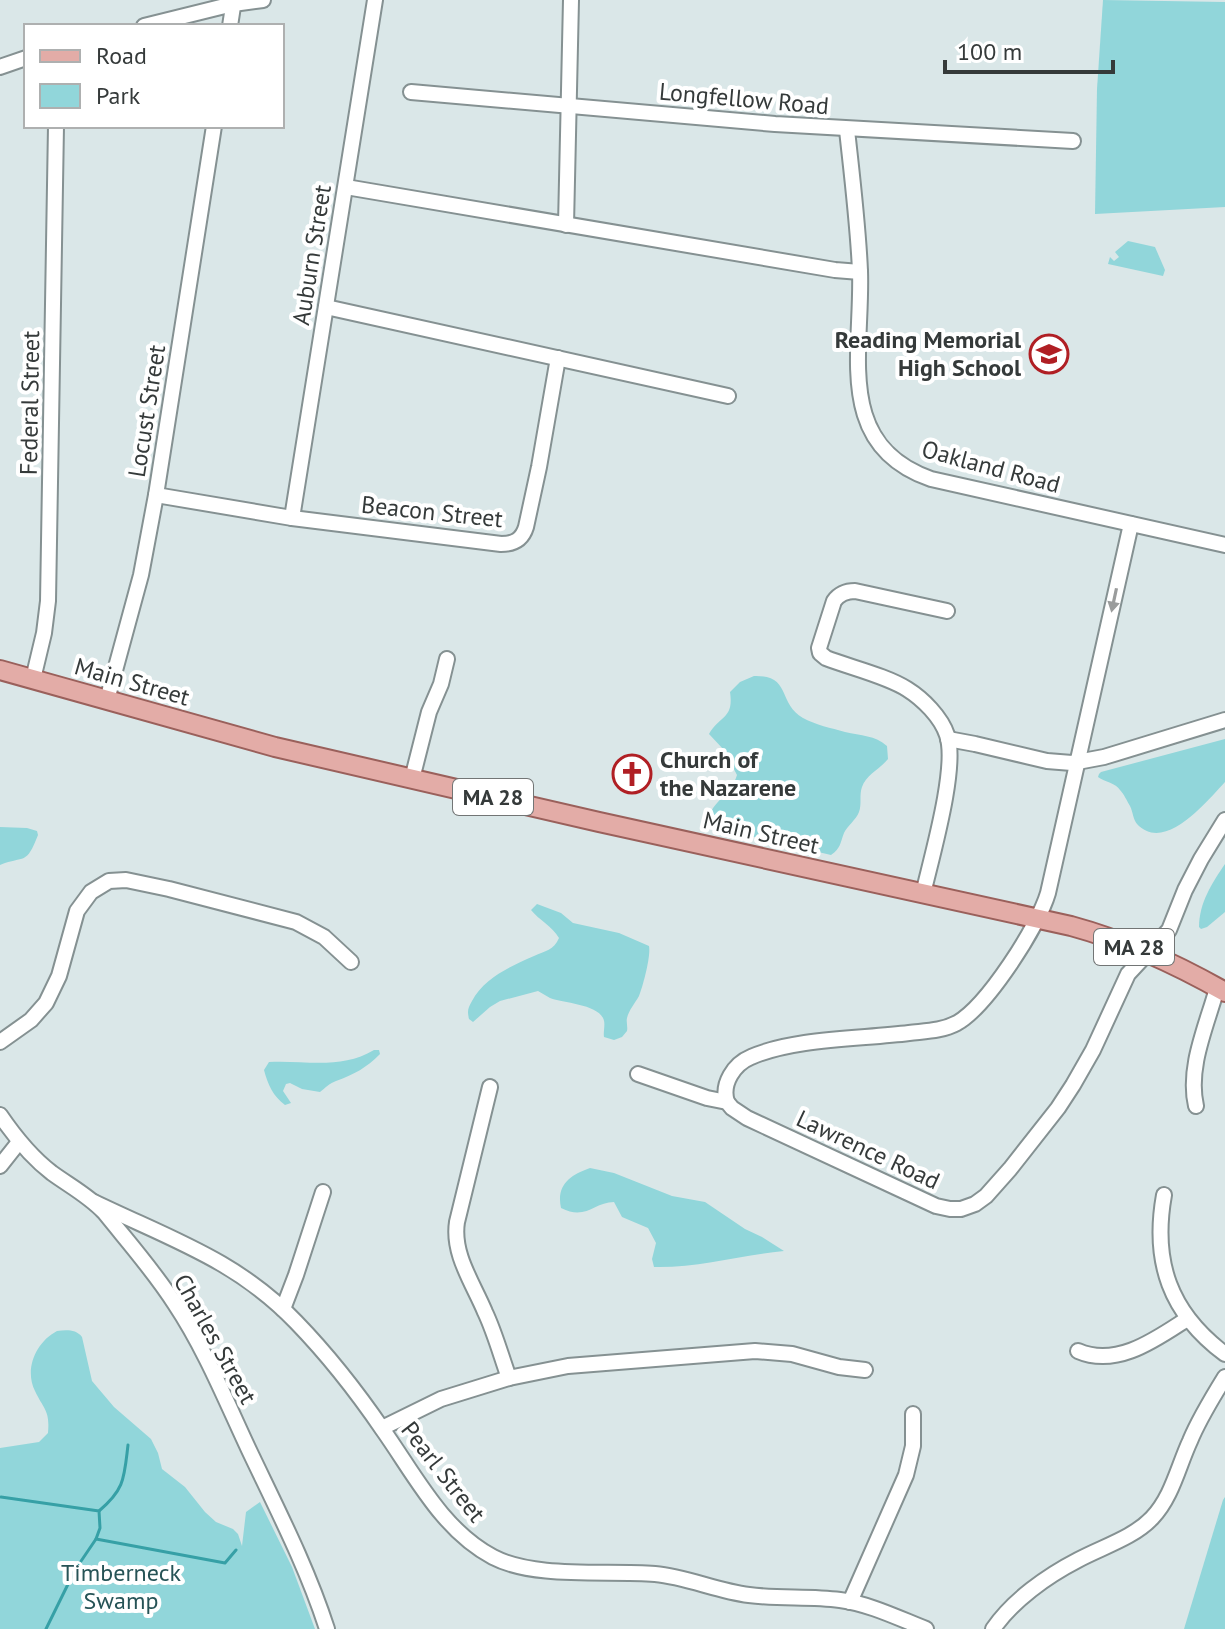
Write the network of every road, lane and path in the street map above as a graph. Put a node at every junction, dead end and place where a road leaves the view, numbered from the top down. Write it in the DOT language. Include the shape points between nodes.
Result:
graph roads {
  1 [pos="263,0"];
  2 [pos="375,0"];
  3 [pos="571,0"];
  4 [pos="234,2"];
  5 [pos="152,24"];
  6 [pos="230,24"];
  7 [pos="24,59"];
  8 [pos="0,67"];
  9 [pos="411,92"];
  10 [pos="569,105"];
  11 [pos="56,128"];
  12 [pos="214,128"];
  13 [pos="847,130"];
  14 [pos="1073,141"];
  15 [pos="346,187"];
  16 [pos="566,225"];
  17 [pos="860,272"];
  18 [pos="326,307"];
  19 [pos="558,358"];
  20 [pos="728,396"];
  21 [pos="156,495"];
  22 [pos="292,518"];
  23 [pos="1131,524"];
  24 [pos="1225,545"];
  25 [pos="947,611"];
  26 [pos="447,659"];
  27 [pos="0,670"];
  28 [pos="33,679"];
  29 [pos="107,700"];
  30 [pos="1225,720"];
  31 [pos="948,739"];
  32 [pos="1079,762"];
  33 [pos="412,779"];
  34 [pos="1225,820"];
  35 [pos="923,894"];
  36 [pos="1037,919"];
  37 [pos="1148,952"];
  38 [pos="351,962"];
  39 [pos="1221,990"];
  40 [pos="0,1042"];
  41 [pos="638,1074"];
  42 [pos="490,1087"];
  43 [pos="727,1102"];
  44 [pos="1196,1106"];
  45 [pos="0,1115"];
  46 [pos="19,1142"];
  47 [pos="0,1143"];
  48 [pos="0,1166"];
  49 [pos="323,1192"];
  50 [pos="1164,1195"];
  51 [pos="94,1202"];
  52 [pos="283,1309"];
  53 [pos="1187,1319"];
  54 [pos="1078,1351"];
  55 [pos="1225,1354"];
  56 [pos="865,1370"];
  57 [pos="1225,1377"];
  58 [pos="509,1378"];
  59 [pos="913,1414"];
  60 [pos="382,1428"];
  61 [pos="850,1602"];
  62 [pos="327,1629"];
  63 [pos="926,1629"];
  64 [pos="993,1629"];
  1 -- 4 [label="street"];
  2 -- 15 [label="street, Auburn Street"];
  3 -- 10 [label="street"];
  4 -- 5 [label="street"];
  4 -- 6 [label="street"];
  7 -- 8 [label="street"];
  9 -- 10 [label="street, Longfellow Road"];
  10 -- 13 [label="street, Longfellow Road"];
  10 -- 16 [label="street"];
  11 -- 28 [label="street, Federal Street" via="48,601"];
  12 -- 21 [label="street, Locust Street"];
  13 -- 14 [label="street, Longfellow Road"];
  13 -- 17 [label="street, Oakland Road"];
  15 -- 16 [label="street"];
  15 -- 18 [label="street, Auburn Street"];
  16 -- 17 [label="street"];
  17 -- 23 [label="street, Oakland Road" via="860,399 874,435 892,457 931,479"];
  18 -- 19 [label="street"];
  18 -- 22 [label="street, Auburn Street"];
  19 -- 20 [label="street"];
  19 -- 22 [label="street, Beacon Street" via="526,527 518,540 501,544"];
  21 -- 22 [label="street, Beacon Street"];
  21 -- 29 [label="street, Locust Street"];
  23 -- 24 [label="street, Oakland Road"];
  23 -- 32 [label="street, one-way"];
  25 -- 31 [label="street" via="846,592 833,604 819,648 826,658 909,690 935,716"];
  26 -- 33 [label="street"];
  27 -- 28 [label="main road, Main Street / MA 28"];
  28 -- 29 [label="main road, Main Street / MA 28"];
  29 -- 33 [label="main road, Main Street / MA 28"];
  30 -- 32 [label="street"];
  31 -- 32 [label="street" via="1047,761"];
  31 -- 35 [label="street" via="949,773"];
  32 -- 36 [label="street"];
  33 -- 35 [label="main road, Main Street / MA 28"];
  34 -- 37 [label="street, Lawrence Road" via="1195,869 1169,930"];
  35 -- 36 [label="main road, Main Street / MA 28"];
  36 -- 37 [label="main road, Main Street / MA 28"];
  36 -- 43 [label="street" via="986,996 960,1021 935,1030 765,1052 733,1070 725,1088"];
  37 -- 39 [label="main road, Main Street / MA 28"];
  37 -- 43 [label="street, Lawrence Road" via="1128,974 1065,1098 991,1191 968,1207 946,1209 906,1194 747,1118"];
  38 -- 40 [label="street" via="324,937 296,922 169,889 109,881 91,892 77,911 46,1003"];
  39 -- 44 [label="street" via="1195,1069"];
  41 -- 43 [label="street, Lawrence Road"];
  42 -- 58 [label="street" via="456,1236"];
  45 -- 46 [label="street, Charles Street"];
  46 -- 47 [label="street"];
  46 -- 48 [label="street"];
  46 -- 51 [label="street, Charles Street"];
  49 -- 52 [label="street"];
  50 -- 53 [label="street" via="1162,1258"];
  51 -- 52 [label="street, Pearl Street" via="216,1259"];
  51 -- 62 [label="street, Charles Street" via="186,1321 292,1541"];
  52 -- 60 [label="street, Pearl Street"];
  53 -- 54 [label="street" via="1130,1351 1104,1357"];
  53 -- 55 [label="street"];
  56 -- 58 [label="street" via="755,1351 568,1366"];
  57 -- 64 [label="street" via="1153,1517 1050,1578"];
  58 -- 60 [label="street" via="441,1399"];
  59 -- 61 [label="street" via="906,1475"];
  60 -- 61 [label="street, Pearl Street" via="450,1523 504,1562 667,1576 752,1596"];
  61 -- 63 [label="street, Pearl Street"];
}
